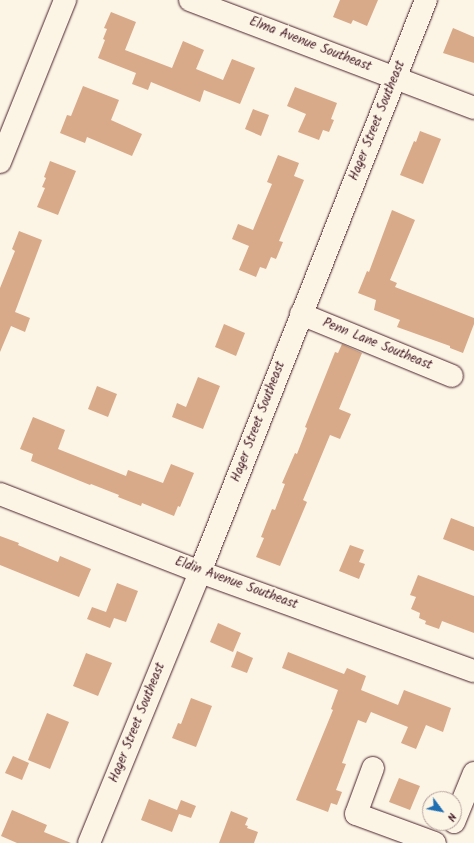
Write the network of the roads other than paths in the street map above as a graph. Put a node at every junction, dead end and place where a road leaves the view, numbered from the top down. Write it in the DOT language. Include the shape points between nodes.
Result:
graph roads {
  1 [pos="65,0"];
  2 [pos="190,0"];
  3 [pos="426,0"];
  4 [pos="395,78"];
  5 [pos="474,108"];
  6 [pos="0,162"];
  7 [pos="301,314"];
  8 [pos="452,376"];
  9 [pos="0,494"];
  10 [pos="200,572"];
  11 [pos="474,671"];
  12 [pos="373,768"];
  13 [pos="474,773"];
  14 [pos="462,803"];
  15 [pos="451,831"];
  16 [pos="89,843"];
  17 [pos="435,843"];
  18 [pos="446,843"];
  1 -- 6 [label="street"];
  2 -- 4 [label="street, Elma Avenue Southeast"];
  3 -- 4 [label="street, Hager Street Southeast"];
  4 -- 5 [label="street, Elma Avenue Southeast"];
  4 -- 7 [label="street, Hager Street Southeast"];
  7 -- 8 [label="street, Penn Lane Southeast"];
  7 -- 10 [label="street, Hager Street Southeast"];
  9 -- 10 [label="street, Eldin Avenue Southeast"];
  10 -- 11 [label="street, Eldin Avenue Southeast"];
  10 -- 16 [label="street, Hager Street Southeast"];
  12 -- 17 [label="street" via="356,814"];
  13 -- 14 [label="street"];
  15 -- 18 [label="street"];
}
